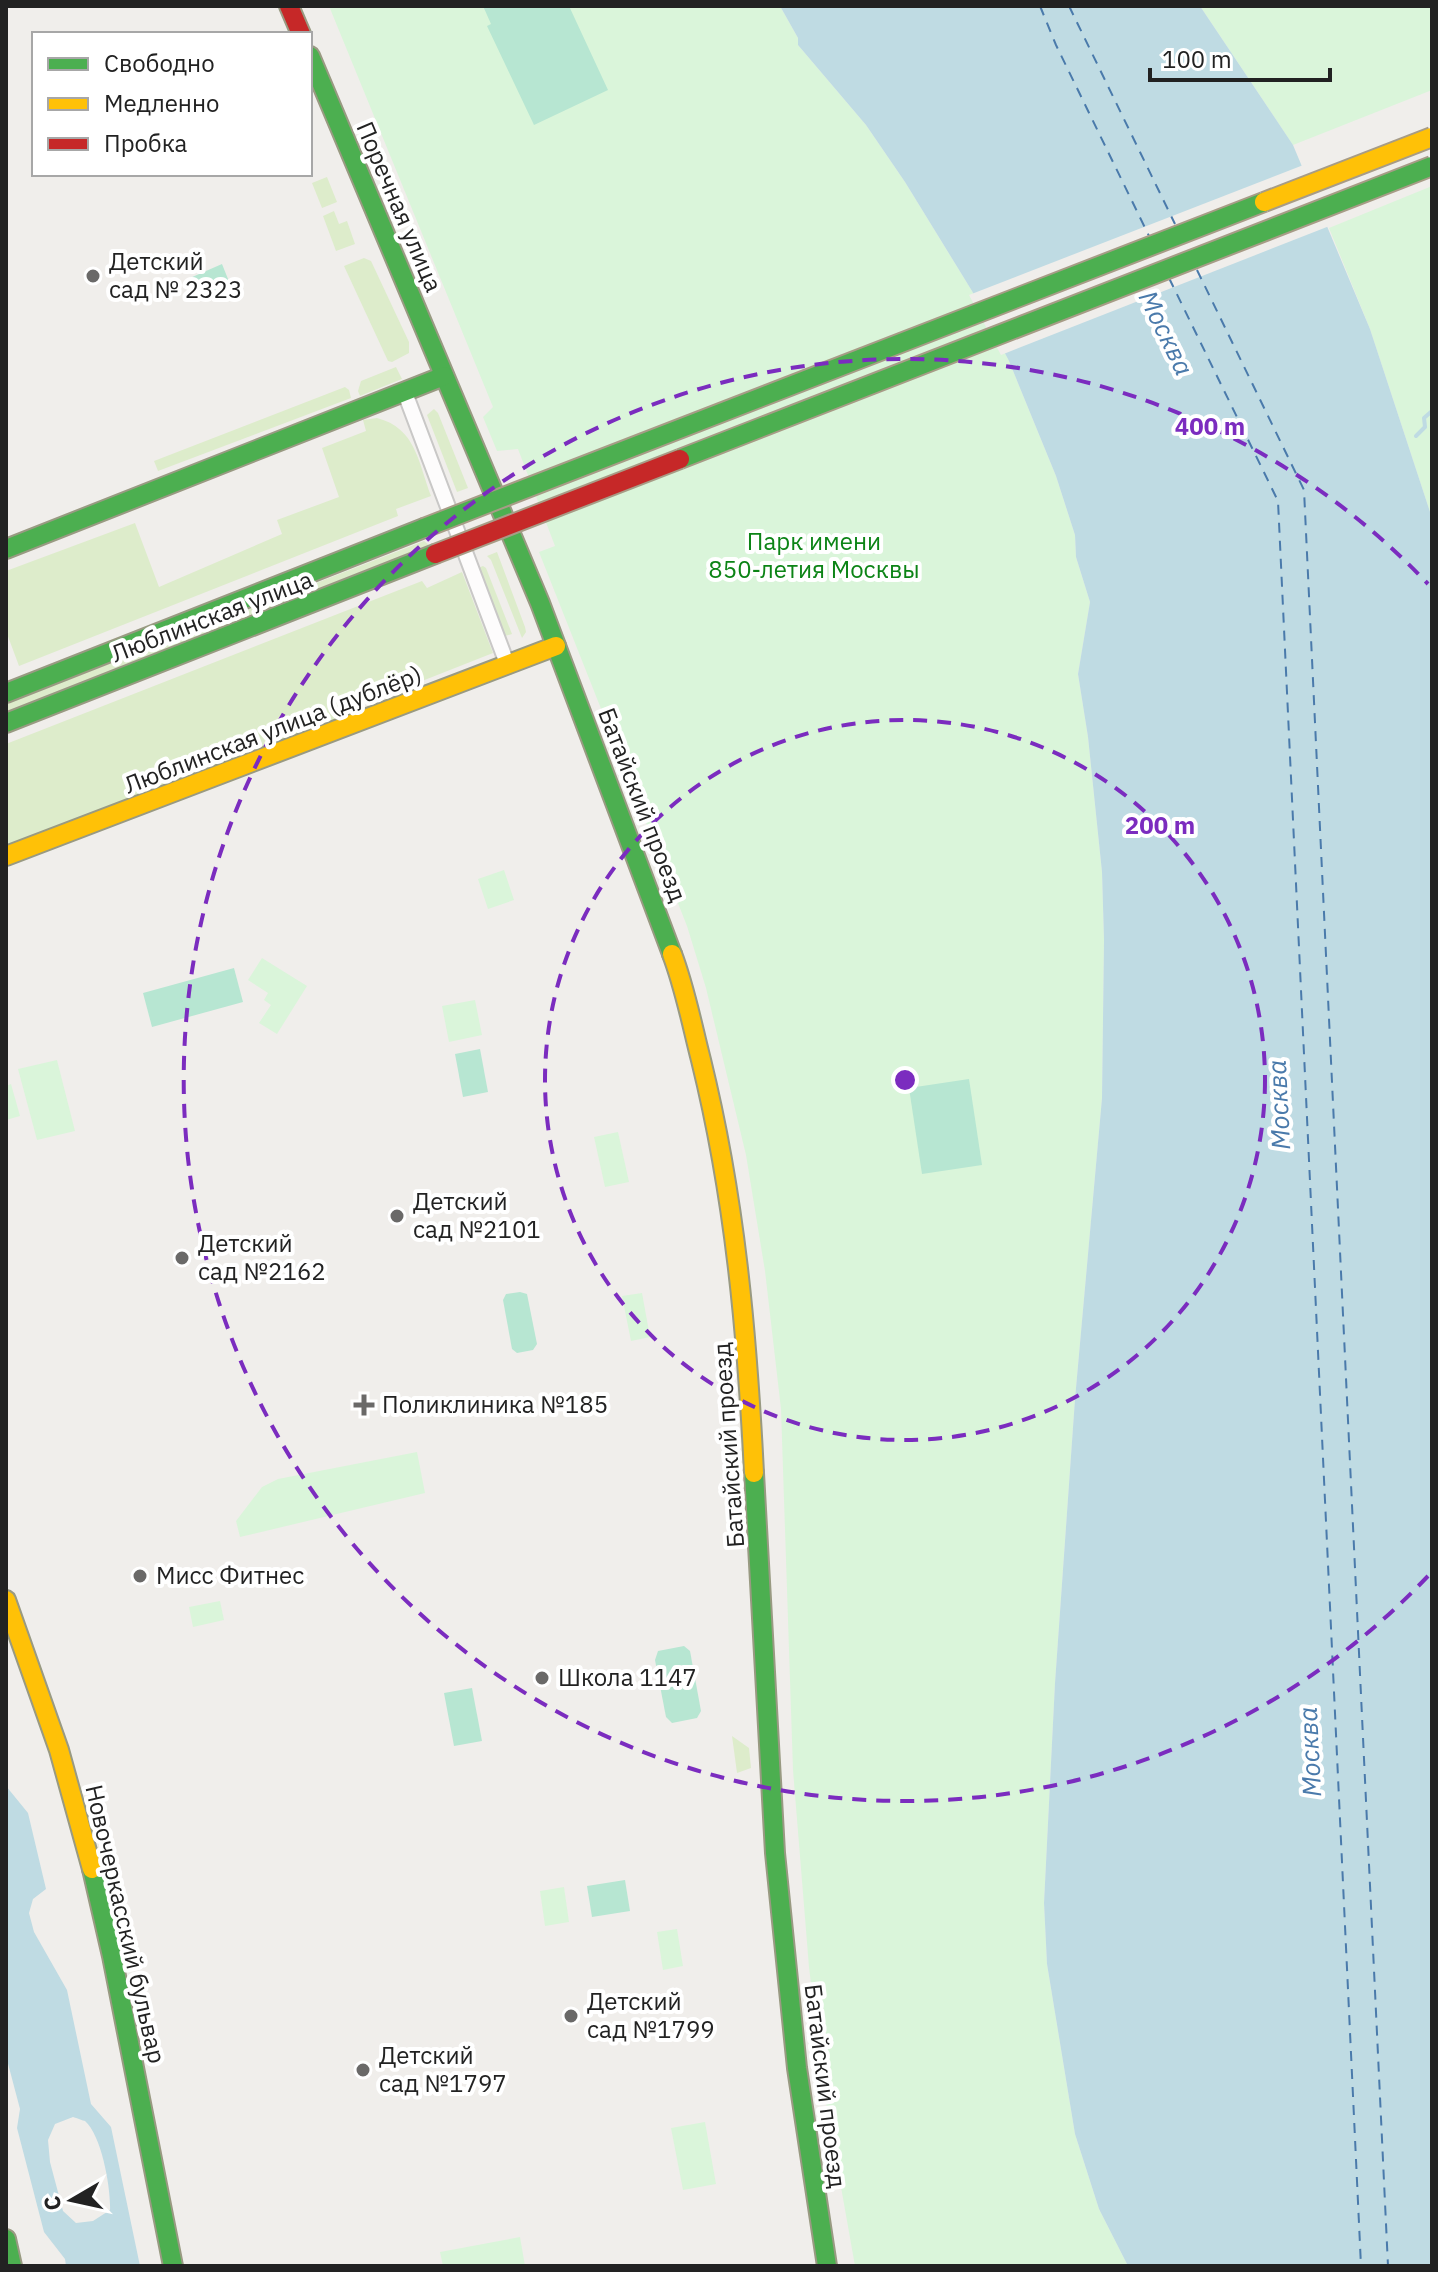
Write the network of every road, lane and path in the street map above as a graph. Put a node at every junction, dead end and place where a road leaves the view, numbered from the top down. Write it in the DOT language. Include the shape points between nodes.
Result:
graph roads {
  1 [pos="289,6"];
  2 [pos="300,32"];
  3 [pos="312,61"];
  4 [pos="1432,137"];
  5 [pos="1432,166"];
  6 [pos="444,376"];
  7 [pos="405,393"];
  8 [pos="6,549"];
  9 [pos="556,646"];
  10 [pos="508,666"];
  11 [pos="6,693"];
  12 [pos="6,723"];
  13 [pos="6,856"];
  14 [pos="6,1600"];
  15 [pos="6,2239"];
  16 [pos="12,2266"];
  17 [pos="173,2266"];
  18 [pos="827,2266"];
  1 -- 2 [label="main road"];
  3 -- 6 [label="main road, Поречная улица"];
  4 -- 11 [label="main road, Люблинская улица, bridge"];
  5 -- 12 [label="main road, Люблинская улица, bridge"];
  6 -- 7 [label="main road"];
  6 -- 9 [label="main road, Поречная улица"];
  7 -- 8 [label="main road"];
  7 -- 10 [label="street"];
  9 -- 10 [label="main road, Люблинская улица (дублёр)"];
  9 -- 18 [label="main road, Батайский проезд" via="680,975 728,1183 751,1399 777,1868 797,2068"];
  10 -- 13 [label="main road, Люблинская улица (дублёр)"];
  14 -- 17 [label="main road, Новочеркасский бульвар" via="70,1787"];
  15 -- 16 [label="main road"];
}
